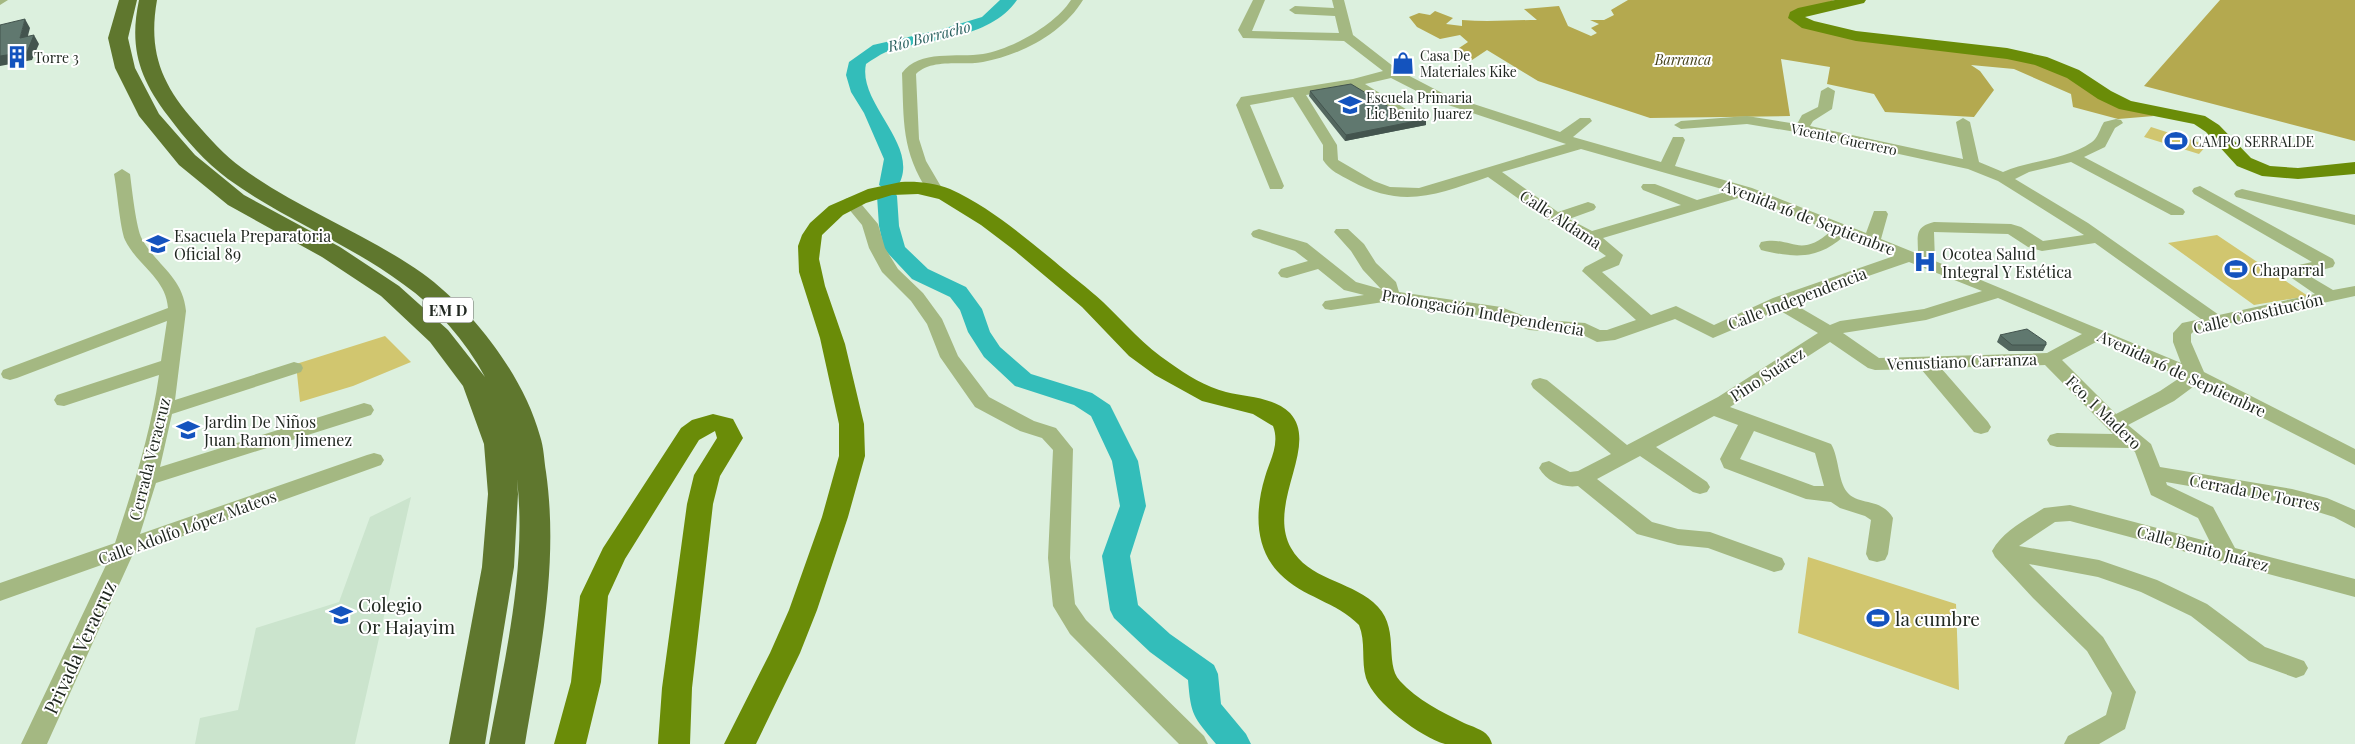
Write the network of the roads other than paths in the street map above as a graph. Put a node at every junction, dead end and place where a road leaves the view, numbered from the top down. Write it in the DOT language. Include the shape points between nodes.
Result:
graph roads {
  1 [pos="128,0"];
  2 [pos="148,0"];
  3 [pos="1077,0"];
  4 [pos="1260,0"];
  5 [pos="1858,0"];
  6 [pos="1339,6"];
  7 [pos="1295,10"];
  8 [pos="1347,37"];
  9 [pos="1393,73"];
  10 [pos="1354,83"];
  11 [pos="1828,91"];
  12 [pos="1297,92"];
  13 [pos="1404,114"];
  14 [pos="1585,121"];
  15 [pos="1963,122"];
  16 [pos="2116,123"];
  17 [pos="1681,125"];
  18 [pos="1802,129"];
  19 [pos="1562,138"];
  20 [pos="1678,140"];
  21 [pos="1581,144"];
  22 [pos="2073,157"];
  23 [pos="1972,165"];
  24 [pos="1666,168"];
  25 [pos="2355,168"];
  26 [pos="1490,171"];
  27 [pos="122,174"];
  28 [pos="2003,178"];
  29 [pos="1276,186"];
  30 [pos="1649,187"];
  31 [pos="935,190"];
  32 [pos="1746,191"];
  33 [pos="2200,191"];
  34 [pos="2242,194"];
  35 [pos="851,202"];
  36 [pos="1697,206"];
  37 [pos="1588,207"];
  38 [pos="2177,212"];
  39 [pos="1880,214"];
  40 [pos="1556,218"];
  41 [pos="2355,220"];
  42 [pos="1841,230"];
  43 [pos="1342,232"];
  44 [pos="1259,234"];
  45 [pos="1590,237"];
  46 [pos="2097,238"];
  47 [pos="1872,241"];
  48 [pos="1767,246"];
  49 [pos="1919,260"];
  50 [pos="1320,262"];
  51 [pos="1287,273"];
  52 [pos="2355,291"];
  53 [pos="1999,292"];
  54 [pos="1390,296"];
  55 [pos="2330,296"];
  56 [pos="1779,302"];
  57 [pos="1331,305"];
  58 [pos="177,311"];
  59 [pos="1648,322"];
  60 [pos="2216,322"];
  61 [pos="1713,332"];
  62 [pos="1830,333"];
  63 [pos="2097,334"];
  64 [pos="2050,359"];
  65 [pos="1925,362"];
  66 [pos="169,365"];
  67 [pos="294,368"];
  68 [pos="10,374"];
  69 [pos="2196,376"];
  70 [pos="1540,384"];
  71 [pos="64,400"];
  72 [pos="1712,408"];
  73 [pos="164,410"];
  74 [pos="364,410"];
  75 [pos="1749,422"];
  76 [pos="2114,424"];
  77 [pos="1981,427"];
  78 [pos="2057,440"];
  79 [pos="2134,441"];
  80 [pos="1633,451"];
  81 [pos="2355,458"];
  82 [pos="374,460"];
  83 [pos="1549,468"];
  84 [pos="2152,473"];
  85 [pos="147,478"];
  86 [pos="1582,478"];
  87 [pos="1700,486"];
  88 [pos="1837,494"];
  89 [pos="2355,520"];
  90 [pos="124,549"];
  91 [pos="2003,551"];
  92 [pos="1877,554"];
  93 [pos="2227,554"];
  94 [pos="1774,564"];
  95 [pos="2355,588"];
  96 [pos="0,592"];
  97 [pos="2296,668"];
  98 [pos="34,744"];
  99 [pos="467,744"];
  100 [pos="507,744"];
  101 [pos="570,744"];
  102 [pos="674,744"];
  103 [pos="740,744"];
  104 [pos="1195,744"];
  105 [pos="1476,744"];
  106 [pos="2077,744"];
  1 -- 99 [label="highway, EM D" via="118,38 125,68 150,116 187,160 236,200 331,252 390,291 439,336 476,384 499,444 503,494 498,567"];
  2 -- 100 [label="highway, EM D" via="142,30 154,80 172,111 213,156 256,187 413,279 463,323 499,372 524,430 534,483 537,559"];
  3 -- 31 [label="street" via="1052,26 1003,52 985,58 929,62 912,68 909,73 912,139 918,161"];
  4 -- 8 [label="street" via="1244,30 1248,35"];
  5 -- 25 [label="main road" via="1804,11 1796,18 1814,27 1892,42 1996,52 2051,65 2124,105 2209,124 2244,161 2255,167 2290,174"];
  6 -- 7 [label="street"];
  6 -- 8 [label="street"];
  8 -- 9 [label="street, Avenida 16 de Septiembre"];
  9 -- 10 [label="street"];
  9 -- 19 [label="street, Avenida 16 de Septiembre" via="1441,98"];
  10 -- 12 [label="street"];
  10 -- 13 [label="street"];
  11 -- 18 [label="street" via="1825,109 1807,118"];
  12 -- 26 [label="street" via="1330,145 1328,157 1332,163 1368,185 1400,195 1418,194"];
  12 -- 29 [label="street" via="1246,100 1243,105"];
  14 -- 19 [label="street"];
  15 -- 23 [label="street"];
  16 -- 22 [label="street" via="2109,125 2100,144"];
  17 -- 18 [label="street, Vicente Guerrero" via="1747,120"];
  18 -- 23 [label="street, Vicente Guerrero"];
  19 -- 21 [label="street, Avenida 16 de Septiembre"];
  20 -- 24 [label="street"];
  21 -- 24 [label="street, Avenida 16 de Septiembre"];
  21 -- 26 [label="street"];
  22 -- 28 [label="street"];
  22 -- 38 [label="street"];
  23 -- 28 [label="street, Vicente Guerrero"];
  24 -- 32 [label="street, Avenida 16 de Septiembre"];
  26 -- 40 [label="street, Calle Aldama"];
  27 -- 58 [label="street, Cerrada Veracruz" via="133,239 171,286"];
  28 -- 46 [label="street, Vicente Guerrero"];
  30 -- 36 [label="street"];
  31 -- 35 [label="main road" via="904,187"];
  31 -- 105 [label="main road" via="1012,235 1090,303 1138,353 1165,371 1218,398 1248,405 1282,419 1288,431 1287,450 1276,482 1273,514 1274,539 1284,561 1304,578 1360,608 1370,617 1378,631 1382,681 1395,694 1419,714"];
  32 -- 36 [label="street"];
  32 -- 42 [label="street, Avenida 16 de Septiembre"];
  33 -- 55 [label="street" via="2328,263 2292,272"];
  34 -- 41 [label="street"];
  35 -- 103 [label="main road" via="820,223 810,239 808,254 818,299 833,339 854,433 851,466 791,639"];
  35 -- 104 [label="street" via="870,224 877,248 891,272 936,323 949,357 982,402 1027,426 1048,433 1063,449 1059,558 1064,606 1078,628"];
  36 -- 45 [label="street"];
  37 -- 40 [label="street"];
  39 -- 47 [label="street"];
  40 -- 45 [label="street, Calle Aldama"];
  42 -- 47 [label="street, Avenida 16 de Septiembre"];
  42 -- 48 [label="street" via="1817,250 1796,251"];
  43 -- 54 [label="street" via="1390,286"];
  44 -- 50 [label="street, Prolongación Independencia" via="1301,247"];
  45 -- 59 [label="street, Calle Aldama" via="1616,258 1592,269 1592,274"];
  46 -- 49 [label="street" via="2042,246 2011,229 1934,227 1926,232"];
  46 -- 60 [label="street, Vicente Guerrero"];
  47 -- 49 [label="street, Avenida 16 de Septiembre"];
  49 -- 53 [label="street, Avenida 16 de Septiembre"];
  49 -- 56 [label="street, Calle Independencia" via="1813,289"];
  50 -- 51 [label="street"];
  50 -- 54 [label="street, Prolongación Independencia" via="1350,286"];
  52 -- 55 [label="street, Calle Constitución"];
  53 -- 62 [label="street, Pino Suárez" via="1926,314 1840,327"];
  53 -- 63 [label="street, Avenida 16 de Septiembre"];
  54 -- 57 [label="street"];
  54 -- 59 [label="street, Prolongación Independencia" via="1502,313 1529,324 1585,329 1597,336 1609,336"];
  55 -- 60 [label="street, Calle Constitución"];
  56 -- 61 [label="street, Calle Independencia"];
  56 -- 62 [label="street, Venustiano Carranza"];
  58 -- 66 [label="street, Cerrada Veracruz"];
  58 -- 68 [label="street"];
  59 -- 61 [label="street, Prolongación Independencia" via="1676,312"];
  60 -- 69 [label="street, Calle Constitución" via="2188,327 2182,334 2182,342"];
  62 -- 65 [label="street, Venustiano Carranza" via="1875,364"];
  62 -- 72 [label="street, Pino Suárez"];
  63 -- 64 [label="street, Venustiano Carranza"];
  63 -- 69 [label="street, Avenida 16 de Septiembre"];
  64 -- 65 [label="street, Venustiano Carranza"];
  64 -- 76 [label="street, Fco. I Madero"];
  65 -- 77 [label="street"];
  66 -- 71 [label="street"];
  66 -- 73 [label="street, Cerrada Veracruz"];
  67 -- 73 [label="street"];
  69 -- 76 [label="street" via="2167,396"];
  69 -- 81 [label="street, Avenida 16 de Septiembre"];
  70 -- 80 [label="street"];
  72 -- 75 [label="street"];
  72 -- 80 [label="street, Pino Suárez"];
  73 -- 85 [label="street, Cerrada Veracruz"];
  74 -- 85 [label="street"];
  75 -- 88 [label="street" via="1824,449"];
  75 -- 88 [label="street" via="1730,459 1731,463 1813,494"];
  76 -- 79 [label="street, Fco. I Madero"];
  78 -- 79 [label="street"];
  79 -- 84 [label="street, Fco. I Madero" via="2144,450"];
  80 -- 86 [label="street, Pino Suárez"];
  80 -- 87 [label="street"];
  82 -- 90 [label="street, Calle Adolfo López Mateos"];
  83 -- 86 [label="street" via="1566,480"];
  84 -- 89 [label="street, Cerrada De Torres" via="2311,500 2345,512"];
  84 -- 93 [label="street, Fco. I Madero" via="2158,490 2206,513"];
  85 -- 90 [label="street, Cerrada Veracruz"];
  86 -- 94 [label="street" via="1645,528 1678,537 1710,540"];
  88 -- 92 [label="street" via="1847,502 1880,514"];
  90 -- 96 [label="street, Calle Adolfo López Mateos"];
  90 -- 98 [label="street, Privada Veracruz"];
  91 -- 93 [label="street, Calle Benito Juárez" via="2010,540 2051,514 2070,513"];
  91 -- 97 [label="street" via="2099,569 2149,586 2198,610 2257,654"];
  91 -- 106 [label="street" via="2095,644 2124,692 2116,721"];
  93 -- 95 [label="street, Calle Benito Juárez"];
  101 -- 102 [label="main road" via="586,682 594,596 613,554 681,447 698,427 711,422 724,424 729,429 730,438 707,475 700,504 676,688"];
}
